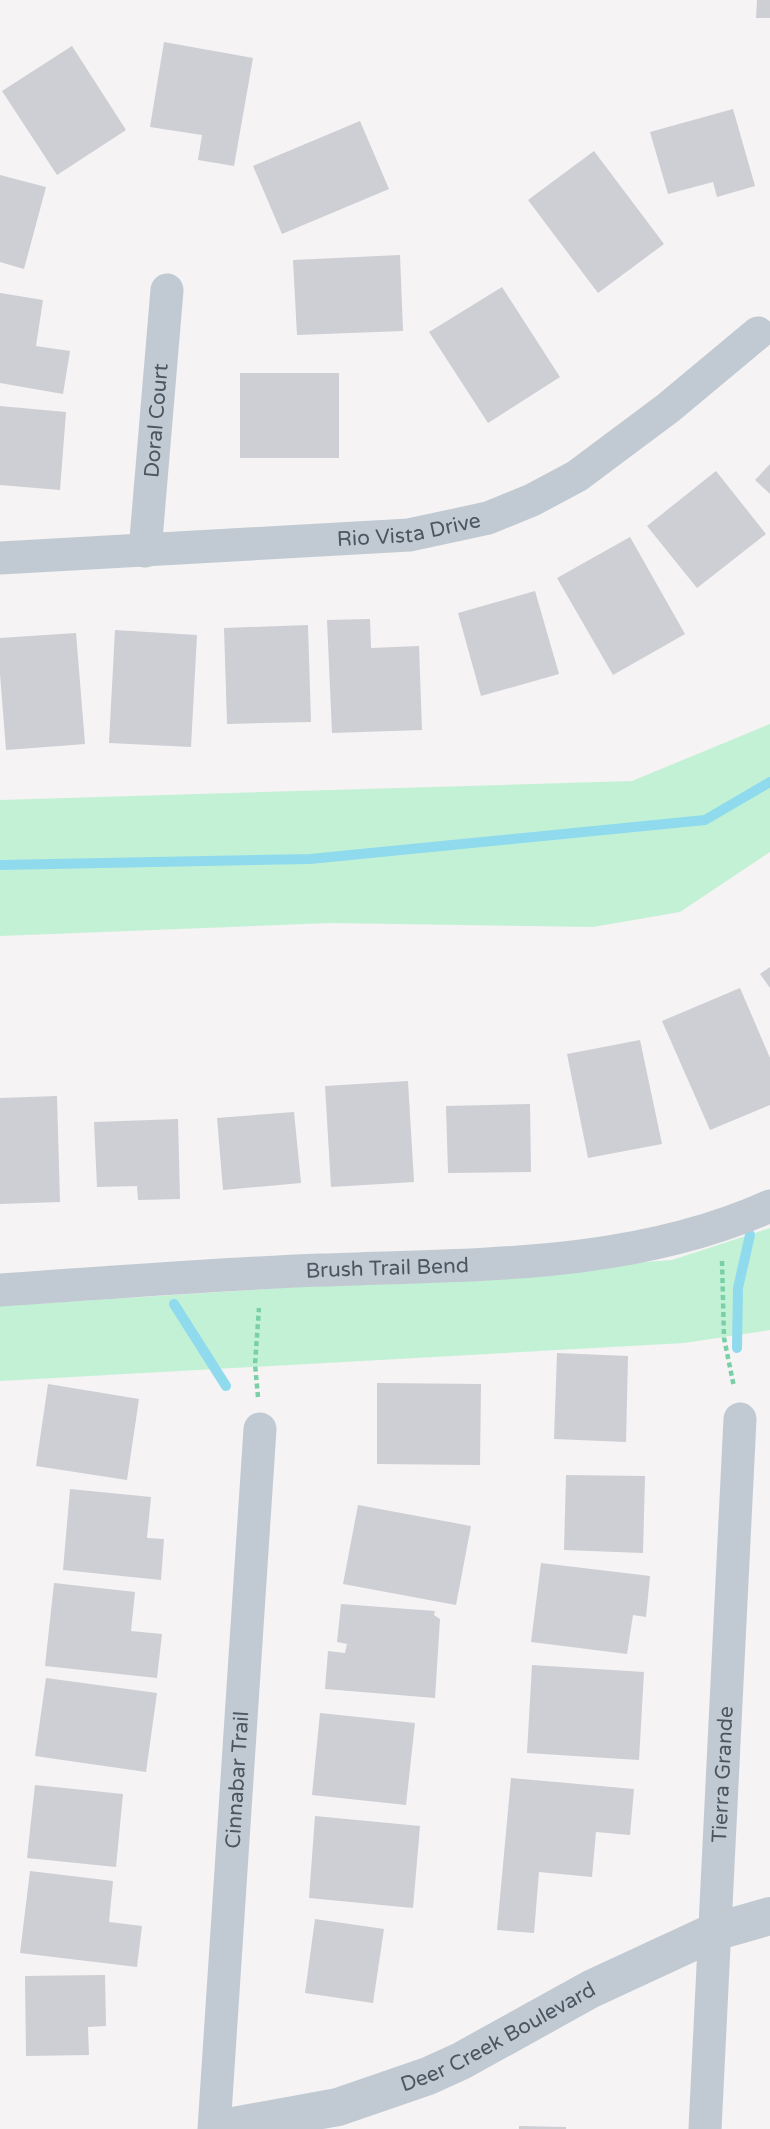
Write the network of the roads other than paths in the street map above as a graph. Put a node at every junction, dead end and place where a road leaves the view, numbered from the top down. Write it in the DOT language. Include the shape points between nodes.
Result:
graph roads {
  1 [pos="167,290"];
  2 [pos="758,333"];
  3 [pos="145,551"];
  4 [pos="0,558"];
  5 [pos="770,1206"];
  6 [pos="0,1290"];
  7 [pos="740,1419"];
  8 [pos="260,1429"];
  9 [pos="770,1916"];
  10 [pos="714,1932"];
  11 [pos="215,2129"];
  12 [pos="705,2129"];
  1 -- 3 [label="street, Doral Court"];
  2 -- 3 [label="street, Rio Vista Drive" via="577,476 488,518 409,535"];
  3 -- 4 [label="street, Rio Vista Drive"];
  5 -- 6 [label="street, Brush Trail Bend" via="721,1227 590,1256"];
  7 -- 10 [label="street, Tierra Grande"];
  8 -- 11 [label="street, Cinnabar Trail"];
  9 -- 10 [label="street, Deer Creek Boulevard"];
  10 -- 11 [label="street, Deer Creek Boulevard" via="591,1989 428,2076 338,2107"];
  10 -- 12 [label="street, Tierra Grande"];
}
